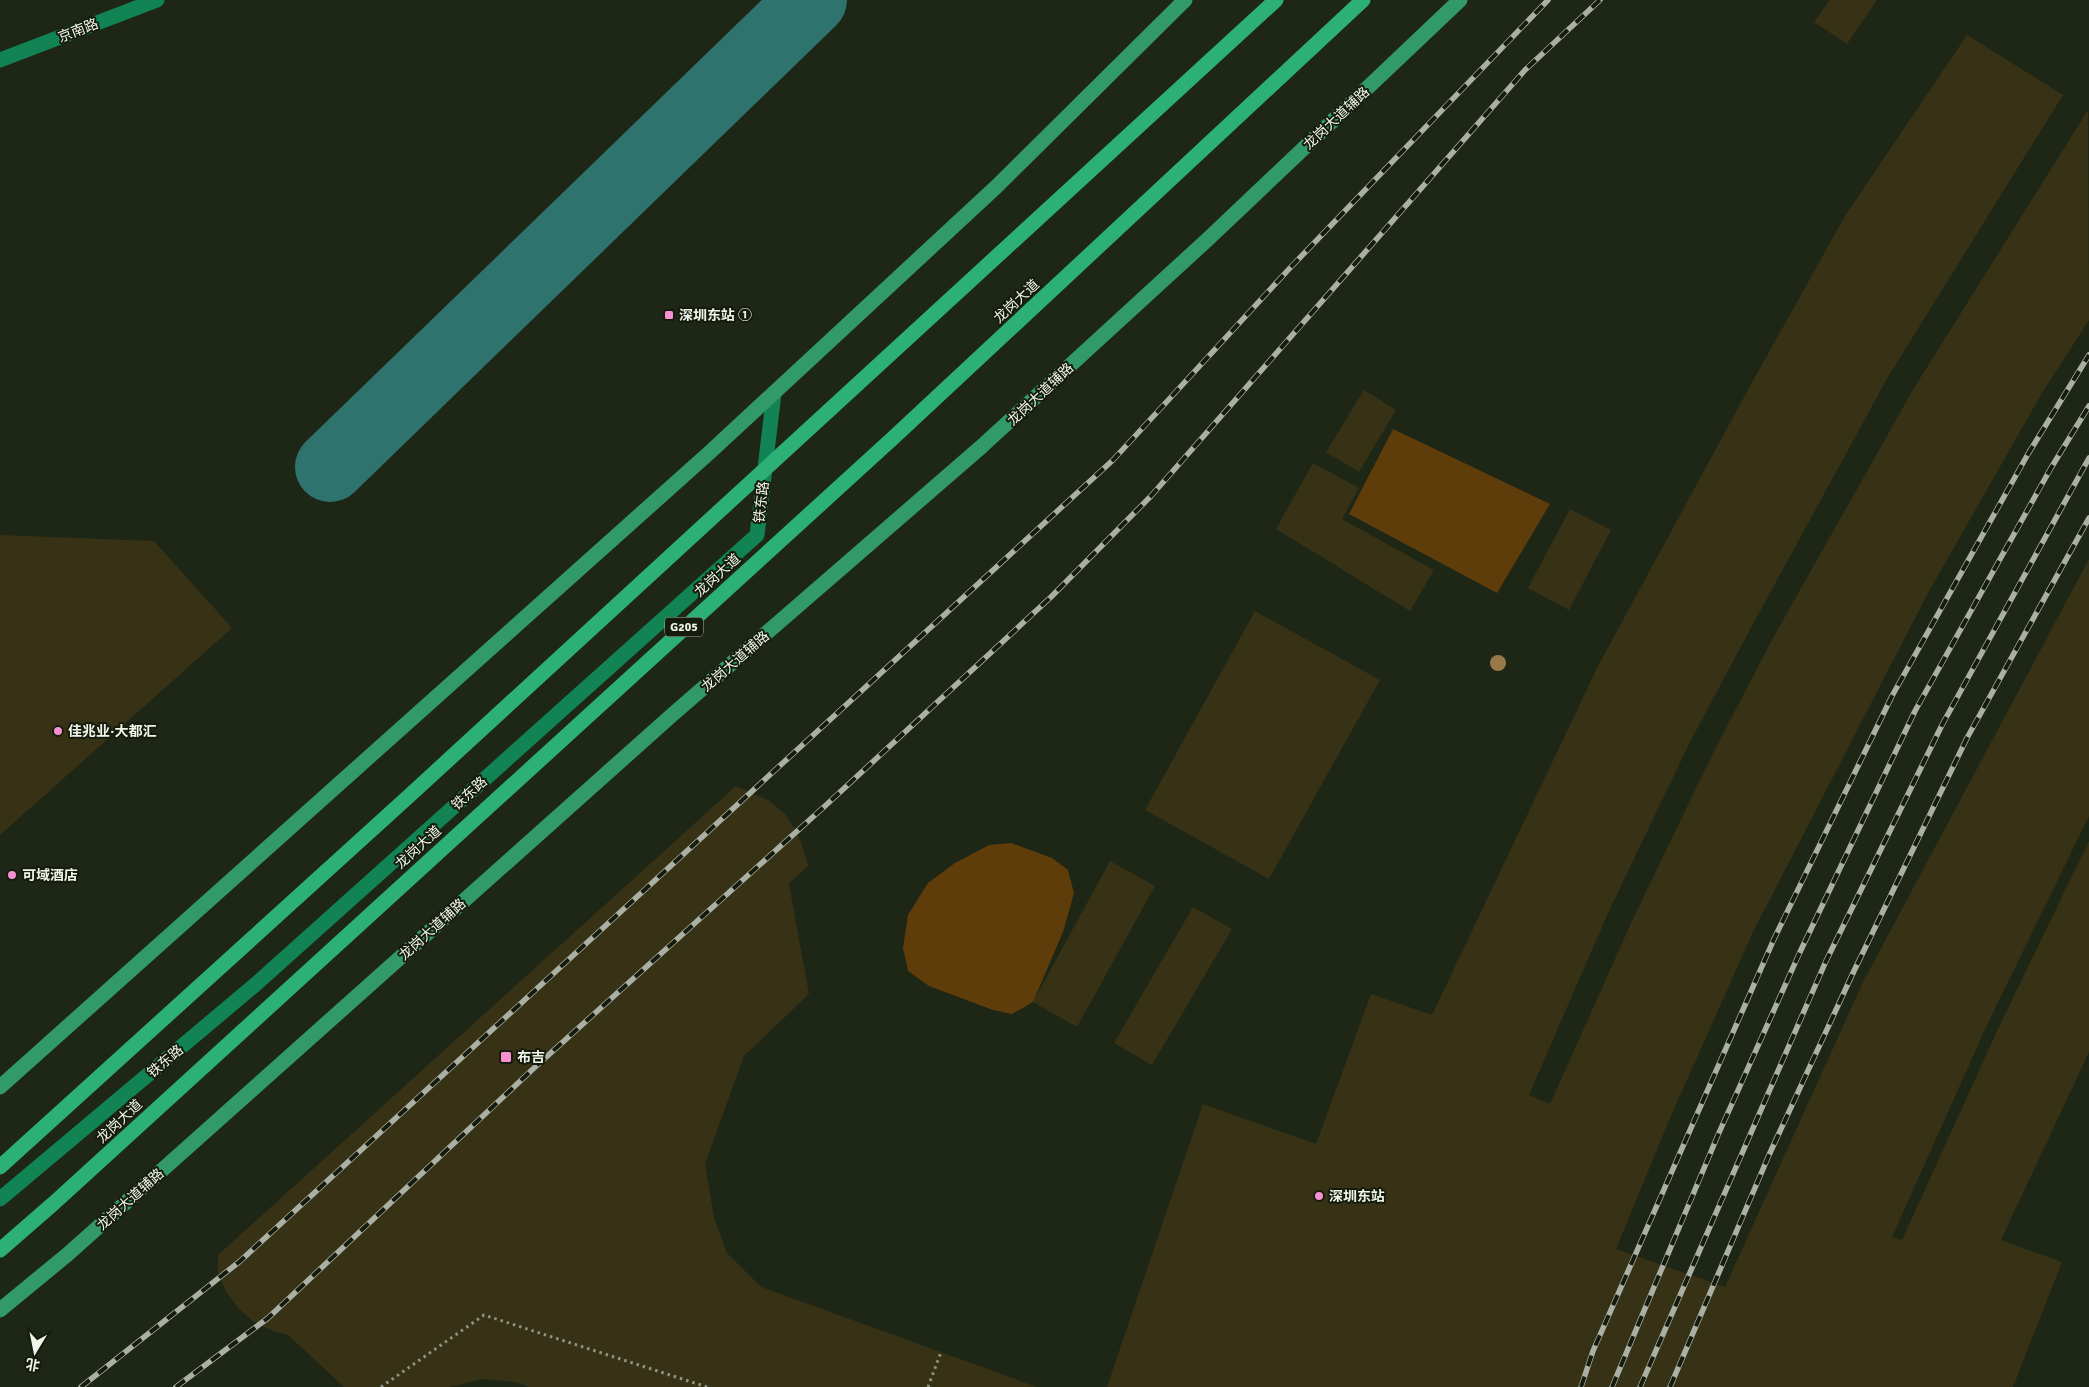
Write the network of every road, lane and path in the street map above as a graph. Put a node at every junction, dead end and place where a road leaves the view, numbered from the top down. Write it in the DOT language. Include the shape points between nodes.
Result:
graph roads {
  1 [pos="157,0"];
  2 [pos="1185,0"];
  3 [pos="1276,0"];
  4 [pos="1364,0"];
  5 [pos="1460,0"];
  6 [pos="0,60"];
  7 [pos="774,393"];
  8 [pos="0,1087"];
  9 [pos="0,1167"];
  10 [pos="0,1199"];
  11 [pos="0,1250"];
  12 [pos="0,1310"];
  13 [pos="941,1352"];
  14 [pos="381,1387"];
  15 [pos="707,1387"];
  16 [pos="928,1387"];
  1 -- 6 [label="main road, 京南路"];
  2 -- 7 [label="main road" via="996,187"];
  3 -- 9 [label="highway, bridge"];
  4 -- 11 [label="highway, 龙岗大道 / G205, bridge" via="900,431"];
  5 -- 12 [label="main road, 龙岗大道辅路" via="982,448 672,715 68,1254"];
  7 -- 8 [label="main road"];
  7 -- 10 [label="main road, 铁东路" via="757,535 256,984"];
  13 -- 16 [label="path"];
  14 -- 15 [label="path" via="484,1315"];
}
